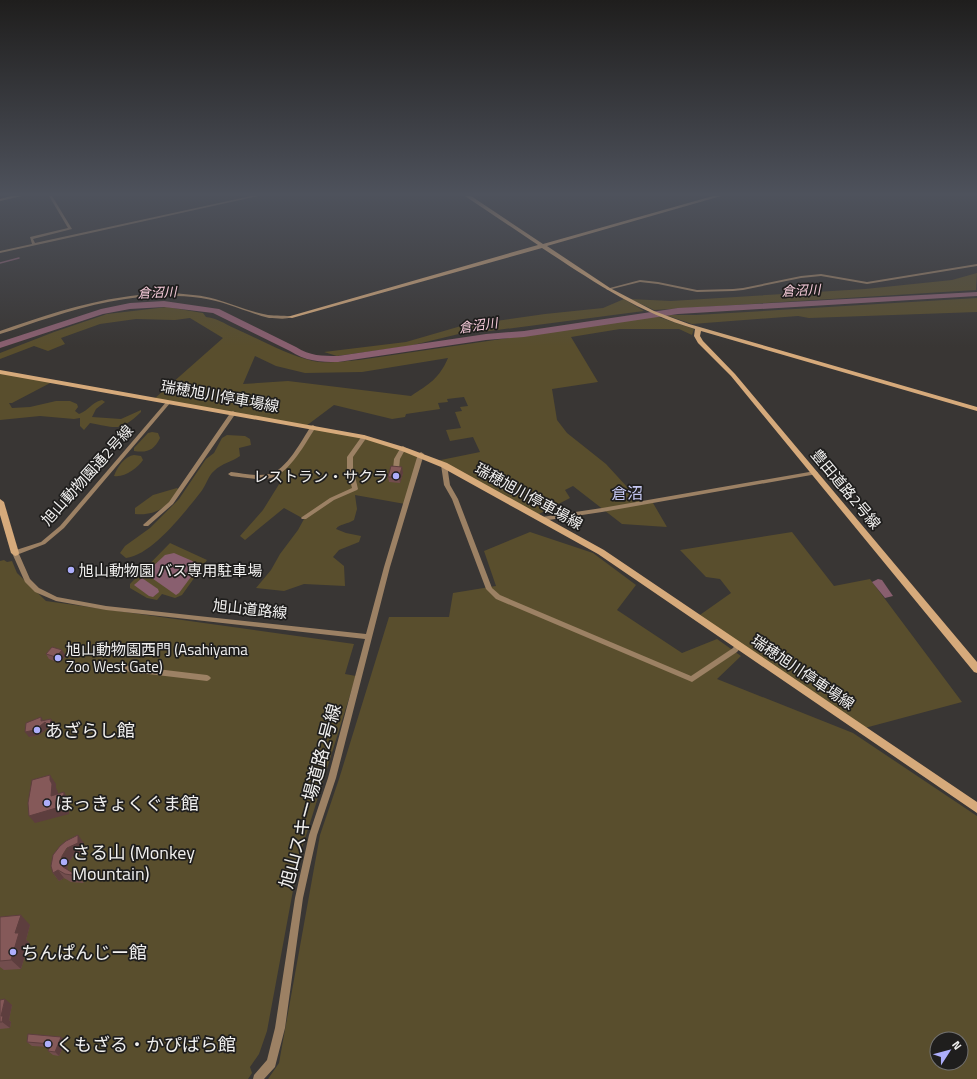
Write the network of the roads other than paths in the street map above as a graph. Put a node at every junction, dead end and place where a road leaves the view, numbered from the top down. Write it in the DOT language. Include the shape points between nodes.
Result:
graph roads {
  1 [pos="27,246"];
  2 [pos="541,246"];
  3 [pos="542,246"];
  4 [pos="0,252"];
  5 [pos="977,265"];
  6 [pos="608,289"];
  7 [pos="290,317"];
  8 [pos="698,328"];
  9 [pos="0,333"];
  10 [pos="0,372"];
  11 [pos="169,402"];
  12 [pos="977,409"];
  13 [pos="234,413"];
  14 [pos="313,427"];
  15 [pos="364,437"];
  16 [pos="403,448"];
  17 [pos="420,454"];
  18 [pos="444,465"];
  19 [pos="396,469"];
  20 [pos="815,473"];
  21 [pos="231,474"];
  22 [pos="0,503"];
  23 [pos="304,518"];
  24 [pos="542,519"];
  25 [pos="146,524"];
  26 [pos="15,553"];
  27 [pos="368,637"];
  28 [pos="739,646"];
  29 [pos="98,665"];
  30 [pos="977,669"];
  31 [pos="207,678"];
  32 [pos="977,808"];
  33 [pos="258,1079"];
  1 -- 4 [label="street"];
  2 -- 7 [label="street"];
  3 -- 6 [label="street"];
  5 -- 6 [label="street" via="867,283 821,275 743,289 696,290 640,281"];
  6 -- 8 [label="street" via="632,303"];
  7 -- 9 [label="street" via="269,317 202,297 158,295 120,298 77,307"];
  8 -- 12 [label="street"];
  8 -- 20 [label="street, 豊田道路2号線" via="697,336 700,342 733,375"];
  10 -- 11 [label="street, 瑞穂旭川停車場線"];
  11 -- 13 [label="street, 瑞穂旭川停車場線"];
  11 -- 26 [label="street, 旭山動物園通2号線" via="62,527 43,543"];
  13 -- 14 [label="street, 瑞穂旭川停車場線"];
  13 -- 25 [label="street" via="171,503"];
  14 -- 15 [label="street, 瑞穂旭川停車場線"];
  14 -- 21 [label="street" via="284,469 277,474"];
  15 -- 16 [label="street, 瑞穂旭川停車場線"];
  15 -- 23 [label="street" via="350,458 355,489 332,499"];
  16 -- 17 [label="street, 瑞穂旭川停車場線"];
  16 -- 19 [label="street"];
  17 -- 18 [label="street, 瑞穂旭川停車場線"];
  17 -- 27 [label="street"];
  18 -- 24 [label="street, 瑞穂旭川停車場線"];
  18 -- 28 [label="street" via="447,485 455,499 489,589 498,597 692,680"];
  20 -- 24 [label="street"];
  20 -- 30 [label="street, 豊田道路2号線"];
  22 -- 26 [label="street, 旭山道路線"];
  24 -- 28 [label="street, 瑞穂旭川停車場線" via="601,552"];
  26 -- 27 [label="street, 旭山道路線" via="27,580 37,590 56,599 106,608"];
  27 -- 33 [label="street, 旭山スキー場道路2号線" via="332,778 313,835 299,898 280,1028 271,1063"];
  28 -- 32 [label="street, 瑞穂旭川停車場線"];
  29 -- 31 [label="street"];
}
